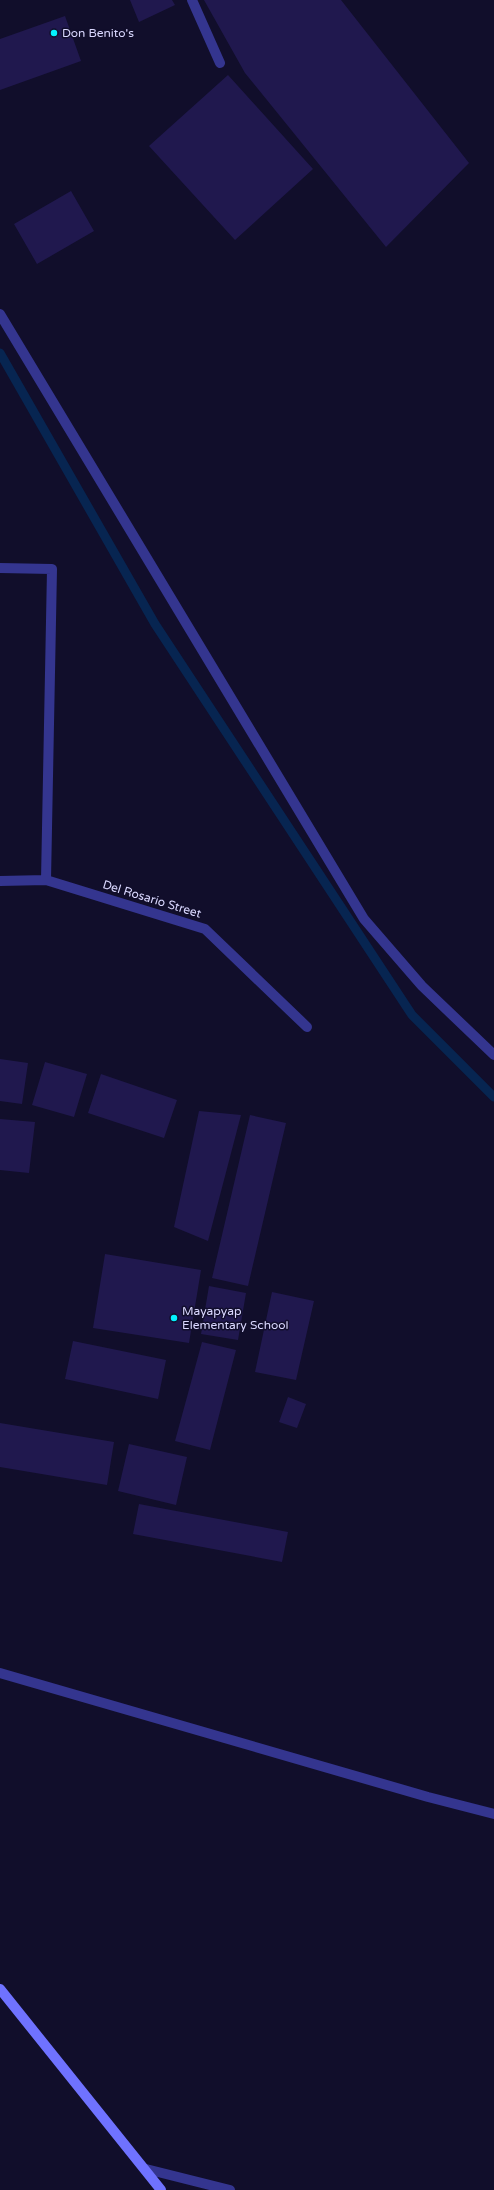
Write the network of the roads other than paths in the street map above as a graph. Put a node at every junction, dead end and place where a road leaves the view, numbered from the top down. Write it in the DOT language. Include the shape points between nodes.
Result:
graph roads {
  1 [pos="192,0"];
  2 [pos="220,63"];
  3 [pos="0,314"];
  4 [pos="0,568"];
  5 [pos="46,880"];
  6 [pos="0,881"];
  7 [pos="307,1027"];
  8 [pos="494,1055"];
  9 [pos="0,1673"];
  10 [pos="494,1814"];
  11 [pos="0,1989"];
  12 [pos="146,2170"];
  13 [pos="161,2190"];
  14 [pos="230,2190"];
  1 -- 2 [label="street"];
  3 -- 8 [label="street" via="364,919 422,986"];
  4 -- 5 [label="street" via="52,569"];
  5 -- 6 [label="street, Del Rosario Street"];
  5 -- 7 [label="street, Del Rosario Street" via="205,929"];
  9 -- 10 [label="street"];
  11 -- 12 [label="main road"];
  12 -- 13 [label="main road"];
  12 -- 14 [label="street"];
}
